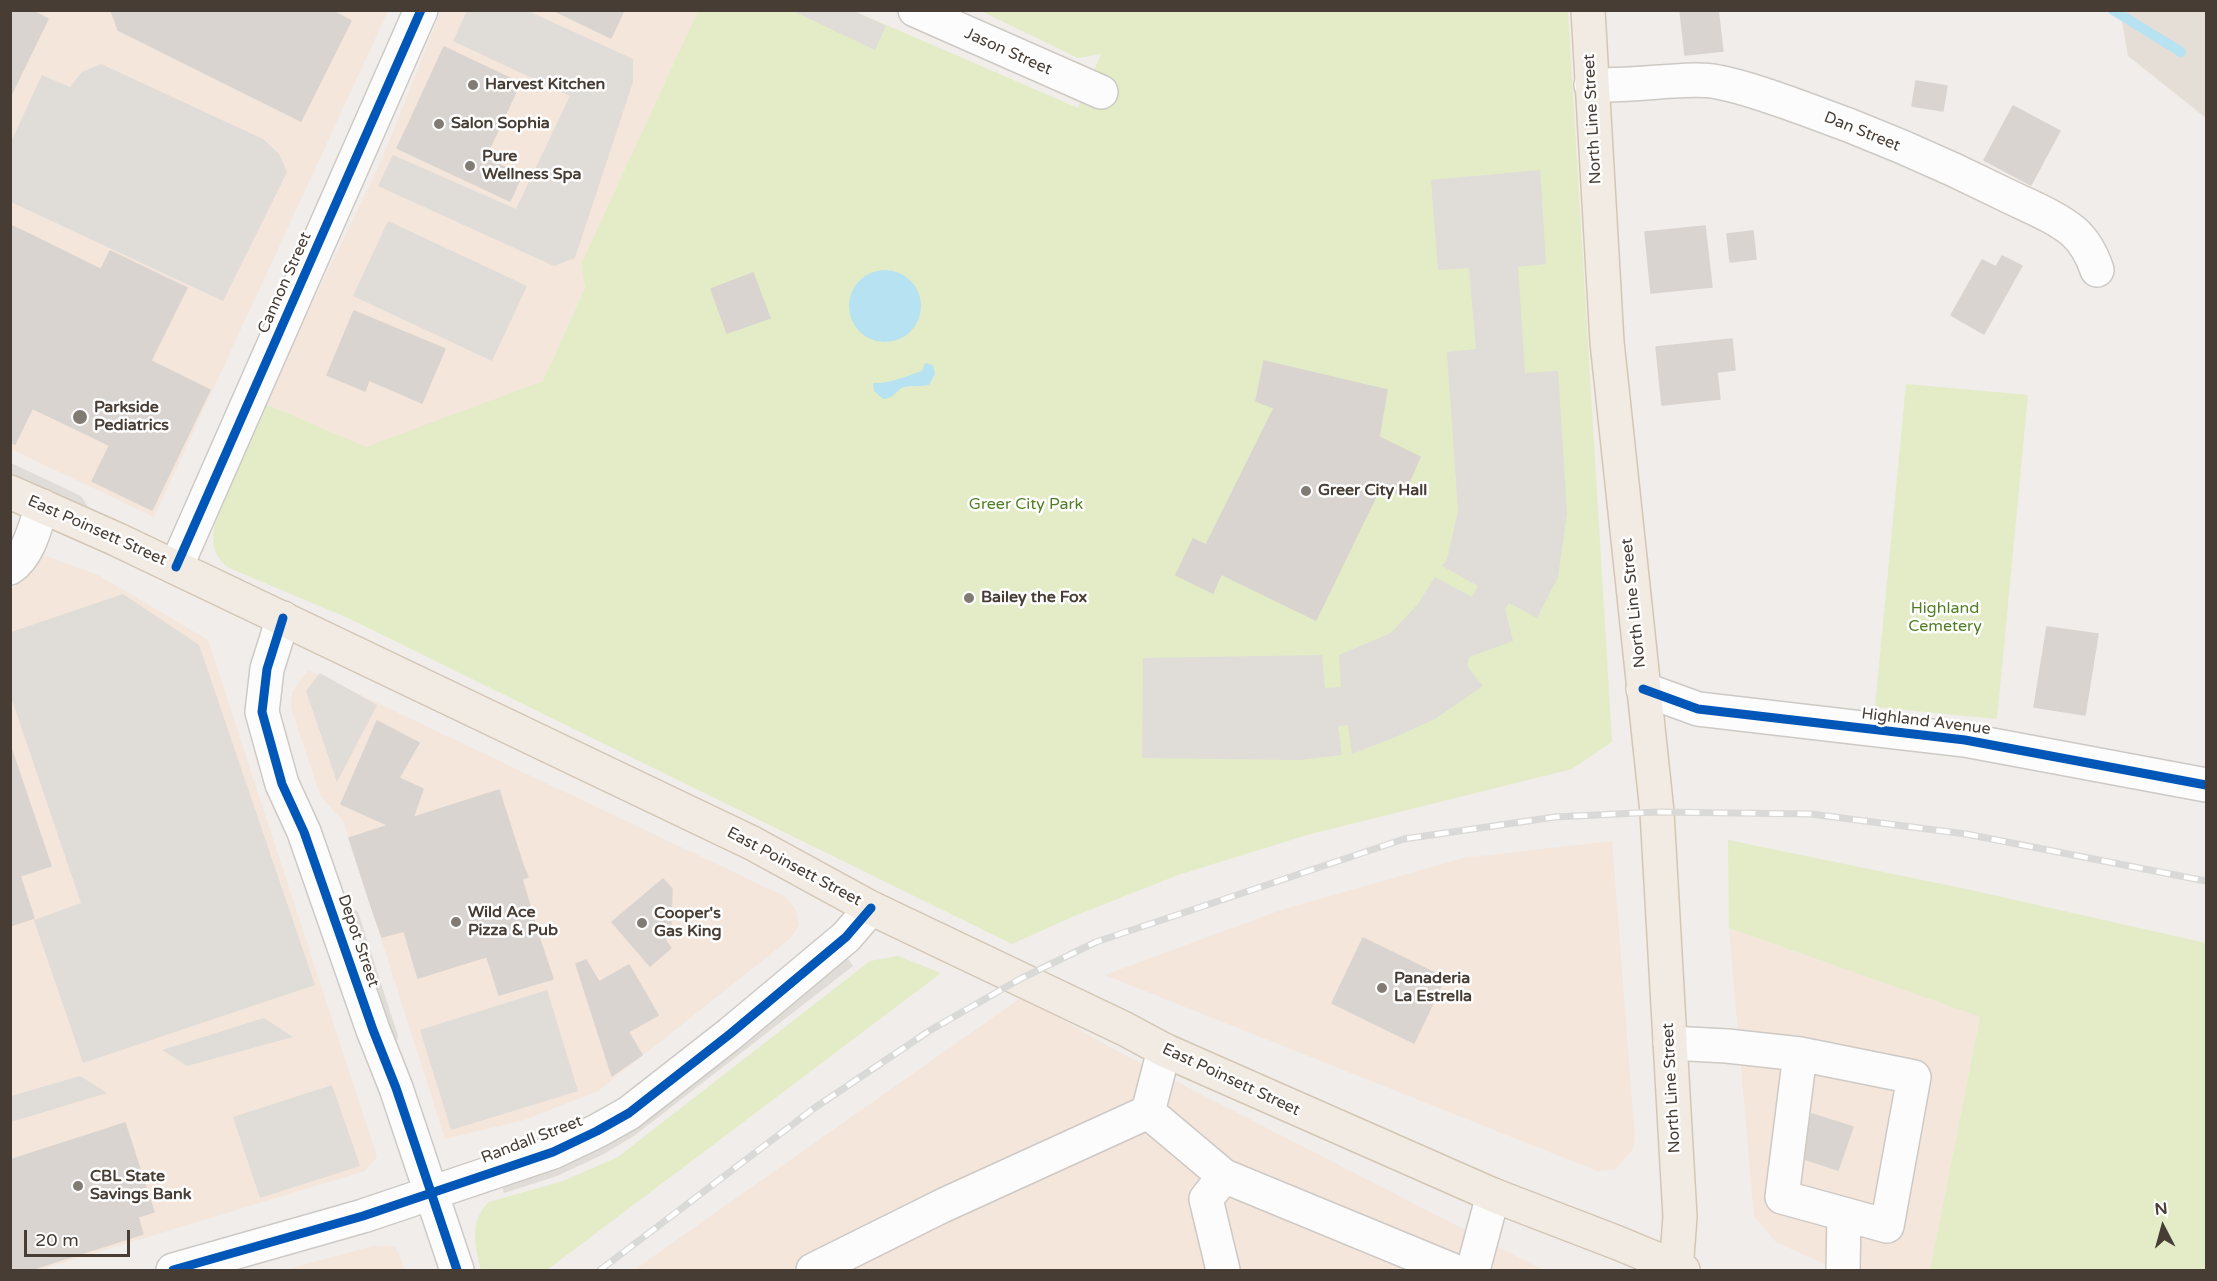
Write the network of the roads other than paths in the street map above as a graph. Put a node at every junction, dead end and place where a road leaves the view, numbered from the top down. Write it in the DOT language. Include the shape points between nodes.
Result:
graph roads {
  1 [pos="421,10"];
  2 [pos="915,10"];
  3 [pos="1588,10"];
  4 [pos="1591,85"];
  5 [pos="1101,92"];
  6 [pos="2097,270"];
  7 [pos="10,492"];
  8 [pos="42,506"];
  9 [pos="176,567"];
  10 [pos="10,568"];
  11 [pos="283,618"];
  12 [pos="1643,689"];
  13 [pos="2206,785"];
  14 [pos="871,908"];
  15 [pos="1670,1043"];
  16 [pos="1164,1050"];
  17 [pos="1800,1054"];
  18 [pos="1148,1112"];
  19 [pos="1224,1176"];
  20 [pos="432,1192"];
  21 [pos="1493,1195"];
  22 [pos="1844,1215"];
  23 [pos="173,1270"];
  24 [pos="457,1270"];
  25 [pos="813,1270"];
  26 [pos="1223,1270"];
  27 [pos="1452,1270"];
  28 [pos="1473,1270"];
  29 [pos="1678,1270"];
  30 [pos="1843,1270"];
  1 -- 9 [label="street, Cannon Street"];
  2 -- 5 [label="street, Jason Street"];
  3 -- 4 [label="main road, North Line Street"];
  4 -- 6 [label="street, Dan Street" via="1716,81 1821,115 1952,170 2060,222 2084,242"];
  4 -- 12 [label="main road, North Line Street" via="1606,331"];
  7 -- 8 [label="main road, East Poinsett Street"];
  8 -- 9 [label="main road, East Poinsett Street"];
  8 -- 10 [label="street" via="28,546"];
  9 -- 11 [label="main road, East Poinsett Street"];
  11 -- 14 [label="main road, East Poinsett Street" via="752,843"];
  11 -- 20 [label="street, Depot Street" via="267,669 262,712 282,784 304,832"];
  12 -- 13 [label="street, Highland Avenue" via="1698,709 1965,740"];
  12 -- 15 [label="main road, North Line Street" via="1656,812"];
  14 -- 16 [label="main road, East Poinsett Street"];
  14 -- 20 [label="street, Randall Street" via="846,937 629,1113 553,1152"];
  15 -- 17 [label="street"];
  15 -- 29 [label="main road, North Line Street" via="1680,1217"];
  16 -- 18 [label="street"];
  16 -- 21 [label="main road, East Poinsett Street"];
  17 -- 22 [label="street" via="1782,1197"];
  17 -- 22 [label="street" via="1914,1077 1887,1227"];
  18 -- 19 [label="street"];
  18 -- 25 [label="street" via="944,1204"];
  19 -- 26 [label="street" via="1206,1199"];
  19 -- 27 [label="street"];
  20 -- 23 [label="street, Randall Street"];
  20 -- 24 [label="street, Depot Street"];
  21 -- 28 [label="street"];
  21 -- 29 [label="main road, East Poinsett Street"];
  22 -- 30 [label="street"];
}
